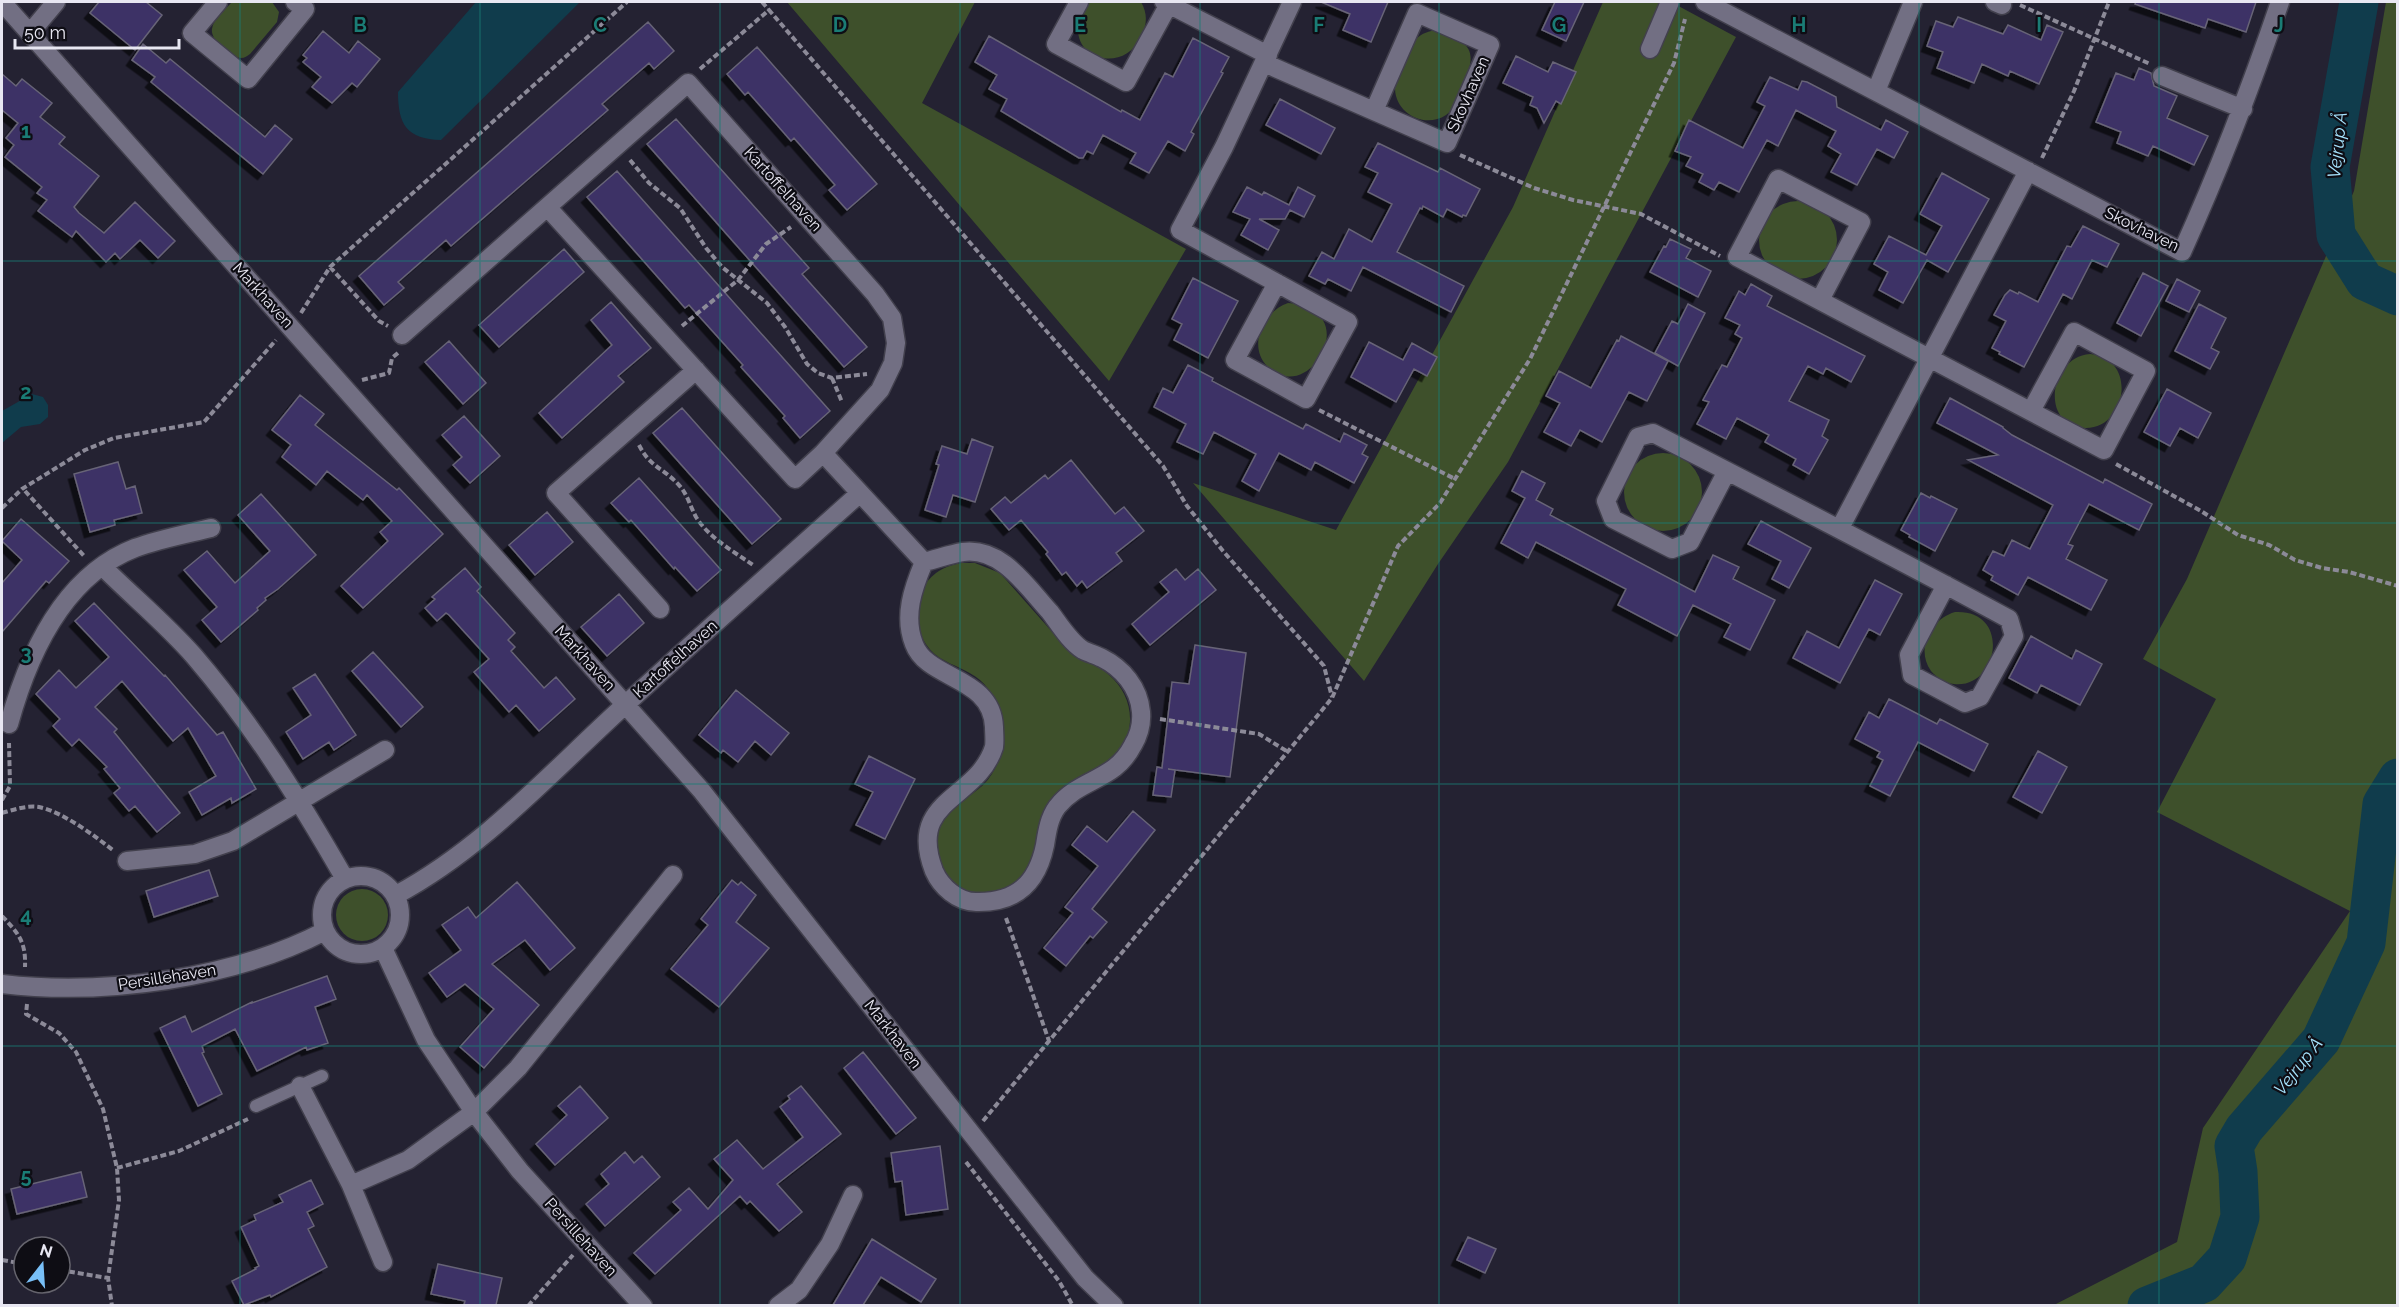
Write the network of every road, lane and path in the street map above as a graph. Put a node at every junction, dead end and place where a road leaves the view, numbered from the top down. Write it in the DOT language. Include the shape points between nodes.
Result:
graph roads {
  1 [pos="2,2"];
  2 [pos="56,2"];
  3 [pos="218,2"];
  4 [pos="295,2"];
  5 [pos="627,2"];
  6 [pos="762,2"];
  7 [pos="1079,2"];
  8 [pos="1292,2"];
  9 [pos="1705,2"];
  10 [pos="1913,2"];
  11 [pos="2109,2"];
  12 [pos="2280,2"];
  13 [pos="1167,3"];
  14 [pos="2003,3"];
  15 [pos="1676,6"];
  16 [pos="770,9"];
  17 [pos="30,33"];
  18 [pos="2096,39"];
  19 [pos="1650,49"];
  20 [pos="1266,59"];
  21 [pos="2162,76"];
  22 [pos="688,83"];
  23 [pos="1876,91"];
  24 [pos="2243,109"];
  25 [pos="1374,111"];
  26 [pos="1447,143"];
  27 [pos="618,146"];
  28 [pos="2028,171"];
  29 [pos="1604,205"];
  30 [pos="548,208"];
  31 [pos="807,218"];
  32 [pos="1737,257"];
  33 [pos="330,267"];
  34 [pos="738,280"];
  35 [pos="1277,283"];
  36 [pos="1820,300"];
  37 [pos="290,325"];
  38 [pos="402,335"];
  39 [pos="668,339"];
  40 [pos="1932,358"];
  41 [pos="696,370"];
  42 [pos="886,377"];
  43 [pos="348,391"];
  44 [pos="1306,399"];
  45 [pos="2031,411"];
  46 [pos="630,428"];
  47 [pos="2104,450"];
  48 [pos="823,453"];
  49 [pos="1727,471"];
  50 [pos="1455,479"];
  51 [pos="25,491"];
  52 [pos="859,494"];
  53 [pos="2,508"];
  54 [pos="211,528"];
  55 [pos="1840,528"];
  56 [pos="924,562"];
  57 [pos="100,569"];
  58 [pos="766,578"];
  59 [pos="1946,585"];
  60 [pos="2397,586"];
  61 [pos="660,609"];
  62 [pos="1332,698"];
  63 [pos="626,704"];
  64 [pos="1141,716"];
  65 [pos="9,724"];
  66 [pos="385,750"];
  67 [pos="1288,752"];
  68 [pos="2,800"];
  69 [pos="300,801"];
  70 [pos="2,813"];
  71 [pos="127,861"];
  72 [pos="673,875"];
  73 [pos="345,879"];
  74 [pos="396,896"];
  75 [pos="1000,900"];
  76 [pos="2,916"];
  77 [pos="325,931"];
  78 [pos="382,948"];
  79 [pos="2,984"];
  80 [pos="28,987"];
  81 [pos="1049,1041"];
  82 [pos="322,1076"];
  83 [pos="300,1086"];
  84 [pos="256,1107"];
  85 [pos="474,1112"];
  86 [pos="971,1135"];
  87 [pos="117,1168"];
  88 [pos="351,1185"];
  89 [pos="853,1195"];
  90 [pos="586,1241"];
  91 [pos="383,1262"];
  92 [pos="72,1272"];
  93 [pos="108,1278"];
  94 [pos="112,1305"];
  95 [pos="528,1305"];
  96 [pos="643,1305"];
  97 [pos="778,1305"];
  98 [pos="1073,1305"];
  99 [pos="1114,1305"];
  1 -- 17 [label="street, Markhaven"];
  2 -- 17 [label="street"];
  3 -- 4 [label="street" via="192,33 248,79 305,9"];
  5 -- 33 [label="path"];
  6 -- 16 [label="path"];
  7 -- 13 [label="street, Skovhaven" via="1056,44 1126,82"];
  8 -- 20 [label="street"];
  9 -- 23 [label="street, Skovhaven"];
  10 -- 23 [label="street"];
  11 -- 18 [label="path"];
  12 -- 24 [label="street, Skovhaven"];
  13 -- 20 [label="street, Skovhaven"];
  14 -- 18 [label="path"];
  15 -- 19 [label="street"];
  15 -- 29 [label="path" via="1686,20 1674,63"];
  16 -- 22 [label="path"];
  16 -- 62 [label="path" via="1163,466 1187,506 1324,666"];
  17 -- 37 [label="street, Markhaven"];
  18 -- 21 [label="path" via="2160,68"];
  18 -- 28 [label="path" via="2043,158"];
  20 -- 25 [label="street, Skovhaven"];
  20 -- 35 [label="street" via="1180,230"];
  21 -- 24 [label="street"];
  22 -- 27 [label="street"];
  22 -- 31 [label="street, Kartoffelhaven"];
  23 -- 28 [label="street, Skovhaven"];
  24 -- 28 [label="street, Skovhaven" via="2182,252"];
  25 -- 26 [label="street, Skovhaven"];
  25 -- 26 [label="street, Skovhaven" via="1417,13 1479,40 1490,45"];
  26 -- 29 [label="path" via="1455,153 1534,188"];
  27 -- 30 [label="street"];
  27 -- 34 [label="path" via="649,183 680,208 706,248"];
  28 -- 40 [label="street"];
  29 -- 32 [label="path" via="1641,214 1725,258"];
  29 -- 50 [label="path" via="1530,359"];
  30 -- 38 [label="street"];
  30 -- 39 [label="street, Kartoffelhaven"];
  31 -- 34 [label="path" via="766,244"];
  31 -- 42 [label="street, Kartoffelhaven" via="892,318 896,343"];
  32 -- 36 [label="street"];
  32 -- 36 [label="street" via="1778,179 1861,222"];
  33 -- 37 [label="path" via="305,309"];
  33 -- 38 [label="path" via="379,321"];
  34 -- 39 [label="path"];
  34 -- 42 [label="path" via="767,303 807,364 818,373 832,378 874,374"];
  35 -- 44 [label="street" via="1348,322"];
  35 -- 44 [label="street" via="1235,360"];
  36 -- 40 [label="street"];
  37 -- 43 [label="street, Markhaven"];
  37 -- 53 [label="path" via="204,422 114,438 85,450 22,489"];
  38 -- 43 [label="path" via="389,373 362,380"];
  39 -- 41 [label="street, Kartoffelhaven"];
  40 -- 45 [label="street"];
  40 -- 55 [label="street"];
  41 -- 46 [label="street"];
  41 -- 48 [label="street, Kartoffelhaven" via="795,479"];
  42 -- 48 [label="street, Kartoffelhaven" via="880,390"];
  43 -- 63 [label="street, Markhaven"];
  44 -- 50 [label="path" via="1314,407"];
  45 -- 47 [label="street"];
  45 -- 47 [label="street" via="2074,332 2146,371"];
  46 -- 58 [label="path" via="644,456 684,490 697,518"];
  46 -- 61 [label="street" via="556,493"];
  47 -- 60 [label="path" via="2114,463 2238,535 2269,545 2295,560"];
  48 -- 52 [label="street"];
  49 -- 49 [label="street" via="1653,433 1638,437 1606,501 1613,519 1672,549 1690,542"];
  49 -- 55 [label="street"];
  50 -- 62 [label="path" via="1440,503 1398,546"];
  51 -- 57 [label="path"];
  52 -- 56 [label="street"];
  52 -- 58 [label="street, Kartoffelhaven"];
  54 -- 57 [label="street" via="135,548"];
  55 -- 59 [label="street"];
  56 -- 64 [label="street" via="965,552 988,555 1011,568 1082,649 1122,670 1135,690"];
  56 -- 75 [label="street" via="913,587 908,620 914,646 929,664 971,687 987,704 994,720 994,744 987,762 974,781 942,804 930,824 927,853 936,876 949,892 970,902"];
  57 -- 65 [label="street" via="58,611 32,655"];
  57 -- 69 [label="street" via="192,654 260,739"];
  58 -- 63 [label="street, Kartoffelhaven"];
  59 -- 59 [label="street" via="2009,619 2014,636 1980,698 1965,703 1912,675 1909,655"];
  62 -- 67 [label="path"];
  63 -- 74 [label="street" via="489,832"];
  63 -- 86 [label="street, Markhaven" via="701,790"];
  64 -- 67 [label="path" via="1259,734"];
  64 -- 75 [label="street" via="1141,728 1126,759 1115,769 1077,788 1056,808 1037,872 1024,889"];
  65 -- 68 [label="path" via="9,786"];
  66 -- 69 [label="street"];
  67 -- 81 [label="path"];
  69 -- 71 [label="street" via="233,841 195,854"];
  69 -- 73 [label="street"];
  70 -- 71 [label="path" via="38,807 60,815"];
  72 -- 85 [label="street" via="518,1068"];
  73 -- 74 [label="street" via="374,877"];
  73 -- 77 [label="street" via="324,901"];
  74 -- 78 [label="street" via="401,920 395,936"];
  75 -- 81 [label="path"];
  76 -- 80 [label="path" via="26,951"];
  77 -- 78 [label="street" via="337,946 355,954"];
  77 -- 80 [label="street, Persillehaven" via="296,946 213,972 121,986"];
  78 -- 85 [label="street, Persillehaven" via="426,1040"];
  79 -- 80 [label="street, Persillehaven"];
  80 -- 87 [label="path" via="26,1014 59,1033 76,1052 103,1109"];
  81 -- 86 [label="path"];
  82 -- 83 [label="lane"];
  83 -- 84 [label="lane"];
  83 -- 88 [label="street"];
  84 -- 87 [label="path" via="256,1115 179,1151"];
  85 -- 88 [label="street" via="408,1160"];
  85 -- 90 [label="street, Persillehaven" via="520,1171"];
  86 -- 98 [label="path" via="960,1144 962,1158 1059,1281"];
  86 -- 99 [label="street, Markhaven" via="1085,1278"];
  87 -- 93 [label="path" via="119,1200"];
  88 -- 91 [label="street"];
  89 -- 97 [label="street" via="830,1244 799,1290"];
  90 -- 95 [label="path"];
  90 -- 96 [label="street, Persillehaven"];
  92 -- 93 [label="path"];
  93 -- 94 [label="path"];
}
